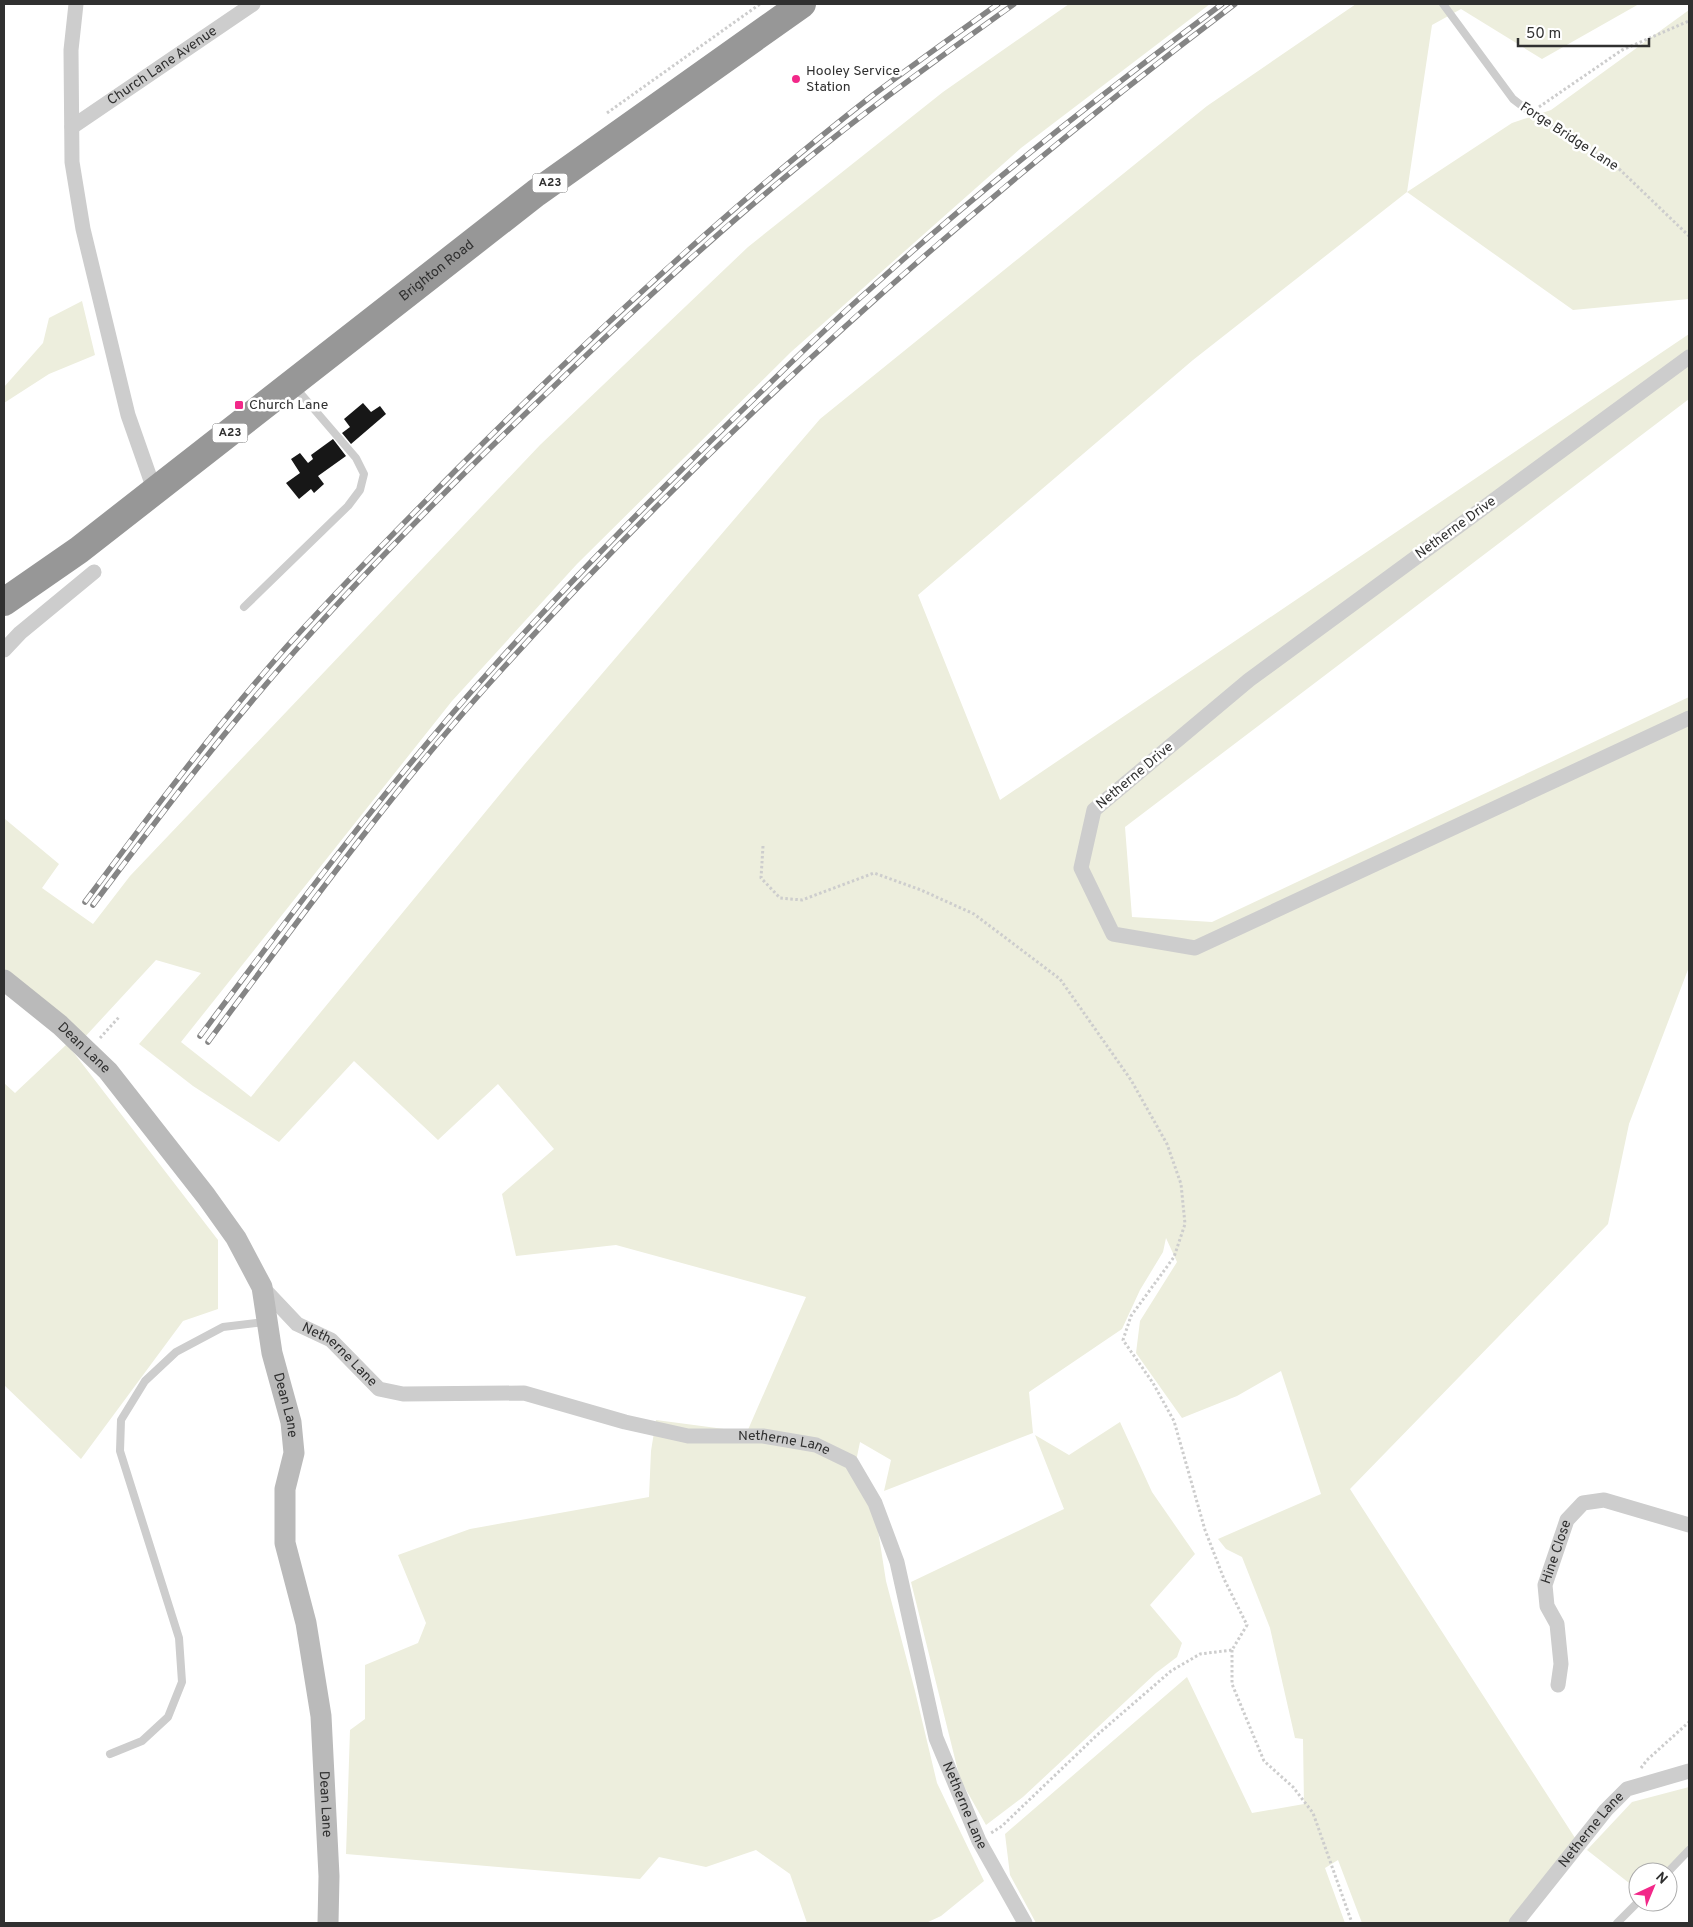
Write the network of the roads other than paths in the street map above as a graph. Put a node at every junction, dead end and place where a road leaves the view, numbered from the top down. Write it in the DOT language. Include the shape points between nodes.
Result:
graph roads {
  1 [pos="76,4"];
  2 [pos="252,4"];
  3 [pos="802,4"];
  4 [pos="1443,4"];
  5 [pos="1530,112"];
  6 [pos="72,127"];
  7 [pos="1689,357"];
  8 [pos="292,384"];
  9 [pos="155,492"];
  10 [pos="86,561"];
  11 [pos="4,602"];
  12 [pos="244,608"];
  13 [pos="4,622"];
  14 [pos="4,650"];
  15 [pos="1689,718"];
  16 [pos="4,980"];
  17 [pos="262,1287"];
  18 [pos="267,1322"];
  19 [pos="1689,1525"];
  20 [pos="1558,1685"];
  21 [pos="110,1754"];
  22 [pos="1689,1771"];
  23 [pos="1689,1850"];
  24 [pos="1678,1862"];
  25 [pos="1628,1912"];
  26 [pos="328,1923"];
  27 [pos="1025,1923"];
  28 [pos="1516,1923"];
  29 [pos="1616,1923"];
  1 -- 6 [label="street" via="71,50"];
  2 -- 6 [label="street, Church Lane Avenue"];
  3 -- 8 [label="highway, Brighton Road / A23" via="536,193"];
  4 -- 5 [label="lane, Forge Bridge Lane" via="1513,99"];
  6 -- 9 [label="street" via="72,162 84,229 128,415"];
  7 -- 15 [label="street, Netherne Drive" via="1249,680 1094,810 1081,868 1113,934 1195,948"];
  8 -- 9 [label="highway, Brighton Road / A23"];
  8 -- 12 [label="lane" via="356,458 364,474 360,490 348,506"];
  9 -- 10 [label="highway, Brighton Road / A23"];
  10 -- 11 [label="highway, Brighton Road / A23"];
  10 -- 13 [label="highway, Brighton Road / A23"];
  10 -- 14 [label="street, Brighton Road"];
  16 -- 17 [label="street, Dean Lane" via="60,1025 108,1071 236,1238"];
  17 -- 18 [label="street, Dean Lane"];
  17 -- 27 [label="street, Netherne Lane" via="297,1324 331,1340 379,1389 403,1394 524,1393 688,1436 762,1436 816,1445 851,1462 875,1503 897,1562 936,1738 980,1841"];
  18 -- 21 [label="lane" via="223,1327 176,1352 145,1381 120,1420 120,1451 179,1638 182,1682 168,1717 142,1741"];
  18 -- 26 [label="street, Dean Lane" via="291,1422 294,1453 285,1489 285,1542 306,1623 321,1716 329,1876"];
  19 -- 20 [label="street, Hine Close" via="1604,1500 1582,1503 1568,1520 1545,1585 1547,1606 1557,1624 1561,1664"];
  22 -- 28 [label="street, Netherne Lane" via="1626,1789"];
  23 -- 24 [label="lane"];
  25 -- 29 [label="lane"];
}
